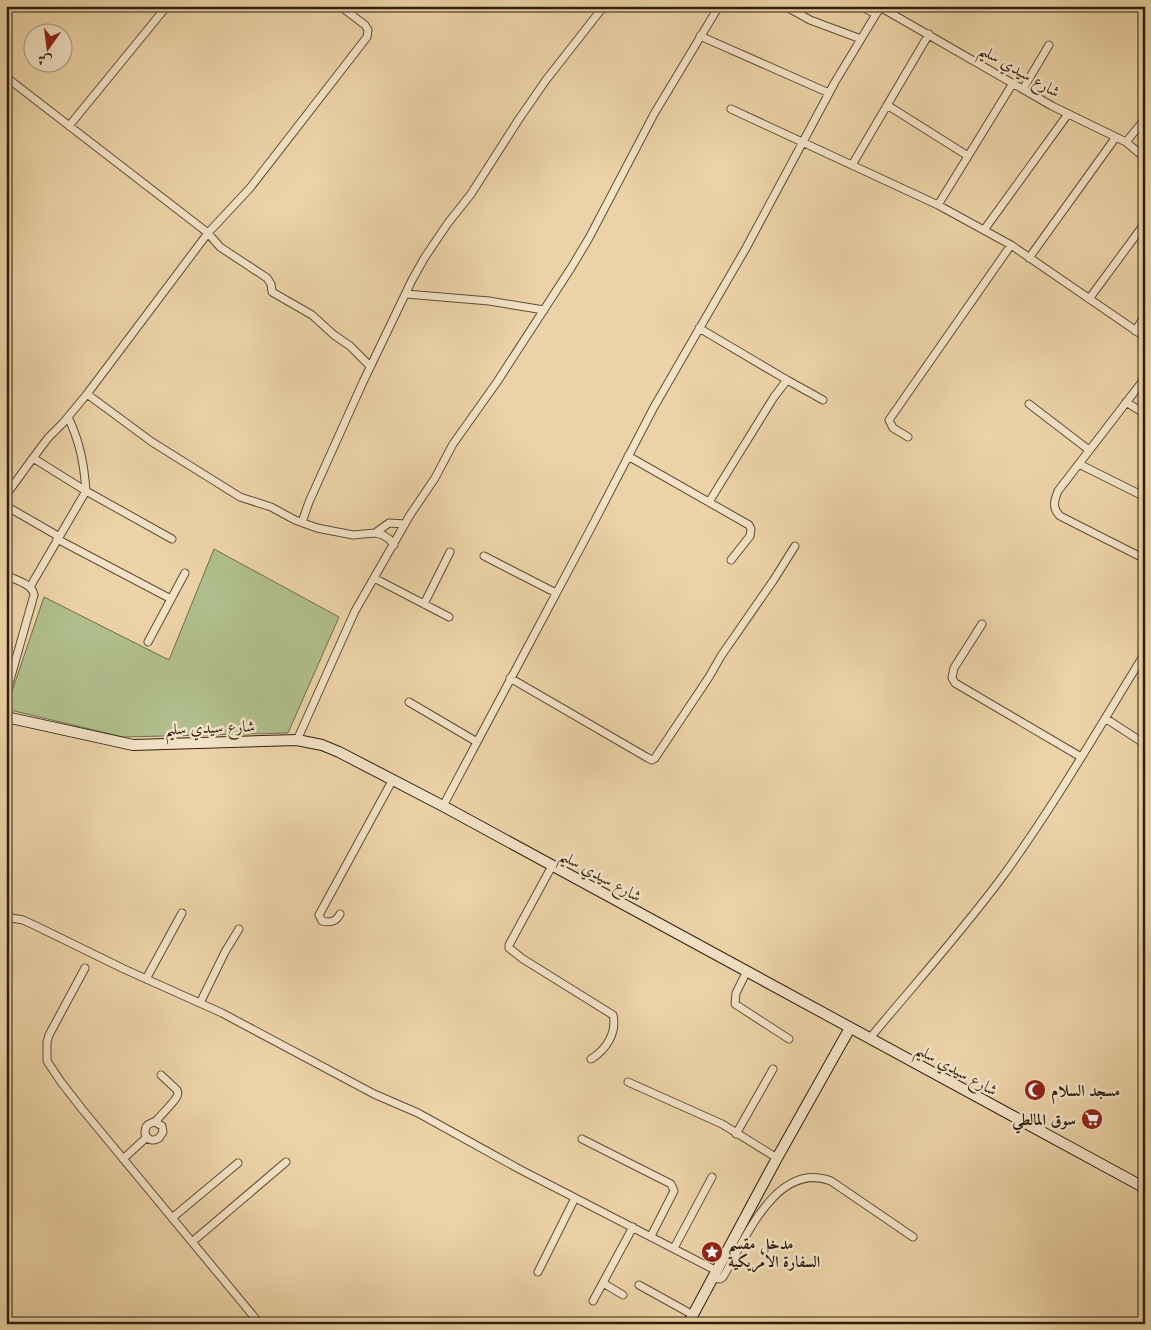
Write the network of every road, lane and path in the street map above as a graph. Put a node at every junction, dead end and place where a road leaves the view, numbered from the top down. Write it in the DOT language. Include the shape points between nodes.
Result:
graph roads {
  1 [pos="155,6"];
  2 [pos="340,6"];
  3 [pos="604,6"];
  4 [pos="719,6"];
  5 [pos="785,6"];
  6 [pos="860,6"];
  7 [pos="881,7"];
  8 [pos="164,9"];
  9 [pos="876,14"];
  10 [pos="929,34"];
  11 [pos="700,36"];
  12 [pos="861,39"];
  13 [pos="1049,44"];
  14 [pos="6,77"];
  15 [pos="1013,83"];
  16 [pos="1023,89"];
  17 [pos="829,93"];
  18 [pos="887,105"];
  19 [pos="731,110"];
  20 [pos="1068,114"];
  21 [pos="1145,119"];
  22 [pos="69,126"];
  23 [pos="1116,137"];
  24 [pos="1126,142"];
  25 [pos="803,143"];
  26 [pos="968,156"];
  27 [pos="1145,158"];
  28 [pos="852,166"];
  29 [pos="938,205"];
  30 [pos="1145,223"];
  31 [pos="984,230"];
  32 [pos="208,233"];
  33 [pos="1011,245"];
  34 [pos="1029,258"];
  35 [pos="406,294"];
  36 [pos="1089,299"];
  37 [pos="544,310"];
  38 [pos="1145,316"];
  39 [pos="699,328"];
  40 [pos="1134,331"];
  41 [pos="1145,337"];
  42 [pos="370,366"];
  43 [pos="1145,378"];
  44 [pos="787,380"];
  45 [pos="87,394"];
  46 [pos="823,400"];
  47 [pos="1126,402"];
  48 [pos="1029,404"];
  49 [pos="1145,414"];
  50 [pos="68,417"];
  51 [pos="908,437"];
  52 [pos="1089,450"];
  53 [pos="628,456"];
  54 [pos="33,458"];
  55 [pos="1079,464"];
  56 [pos="86,491"];
  57 [pos="6,495"];
  58 [pos="1145,498"];
  59 [pos="709,502"];
  60 [pos="6,506"];
  61 [pos="302,522"];
  62 [pos="405,524"];
  63 [pos="375,533"];
  64 [pos="58,537"];
  65 [pos="172,539"];
  66 [pos="394,545"];
  67 [pos="795,546"];
  68 [pos="450,552"];
  69 [pos="484,556"];
  70 [pos="1145,559"];
  71 [pos="731,560"];
  72 [pos="185,573"];
  73 [pos="6,575"];
  74 [pos="374,578"];
  75 [pos="30,587"];
  76 [pos="556,593"];
  77 [pos="171,598"];
  78 [pos="424,604"];
  79 [pos="449,617"];
  80 [pos="982,624"];
  81 [pos="148,642"];
  82 [pos="1145,653"];
  83 [pos="510,678"];
  84 [pos="6,694"];
  85 [pos="408,702"];
  86 [pos="6,717"];
  87 [pos="1105,718"];
  88 [pos="297,740"];
  89 [pos="477,742"];
  90 [pos="1145,744"];
  91 [pos="1081,757"];
  92 [pos="392,781"];
  93 [pos="443,806"];
  94 [pos="552,866"];
  95 [pos="182,913"];
  96 [pos="340,914"];
  97 [pos="8,917"];
  98 [pos="6,929"];
  99 [pos="239,929"];
  100 [pos="84,968"];
  101 [pos="747,972"];
  102 [pos="146,979"];
  103 [pos="200,1003"];
  104 [pos="850,1028"];
  105 [pos="870,1038"];
  106 [pos="789,1039"];
  107 [pos="591,1059"];
  108 [pos="773,1069"];
  109 [pos="160,1075"];
  110 [pos="628,1082"];
  111 [pos="155,1122"];
  112 [pos="736,1134"];
  113 [pos="147,1137"];
  114 [pos="582,1139"];
  115 [pos="777,1158"];
  116 [pos="123,1159"];
  117 [pos="286,1162"];
  118 [pos="238,1163"];
  119 [pos="712,1177"];
  120 [pos="1145,1188"];
  121 [pos="575,1198"];
  122 [pos="172,1218"];
  123 [pos="633,1227"];
  124 [pos="651,1236"];
  125 [pos="913,1237"];
  126 [pos="192,1242"];
  127 [pos="674,1248"];
  128 [pos="538,1272"];
  129 [pos="715,1275"];
  130 [pos="603,1284"];
  131 [pos="639,1285"];
  132 [pos="623,1295"];
  133 [pos="593,1301"];
  134 [pos="691,1319"];
  135 [pos="260,1324"];
  1 -- 8 [label="street"];
  2 -- 32 [label="street" via="367,28 366,37 250,188"];
  3 -- 35 [label="street" via="518,119 471,194 425,257"];
  4 -- 11 [label="street"];
  5 -- 12 [label="street" via="810,20"];
  6 -- 9 [label="street"];
  7 -- 9 [label="street"];
  7 -- 10 [label="street, شارع سيدي سليم"];
  8 -- 22 [label="street"];
  9 -- 12 [label="street"];
  10 -- 15 [label="street, شارع سيدي سليم"];
  10 -- 18 [label="street"];
  11 -- 17 [label="street"];
  11 -- 37 [label="street" via="654,114 589,238"];
  12 -- 17 [label="street"];
  13 -- 16 [label="street"];
  14 -- 22 [label="street"];
  15 -- 16 [label="street, شارع سيدي سليم"];
  15 -- 26 [label="street"];
  16 -- 20 [label="street, شارع سيدي سليم"];
  17 -- 25 [label="street"];
  18 -- 26 [label="street"];
  18 -- 28 [label="street"];
  19 -- 25 [label="street"];
  20 -- 23 [label="street, شارع سيدي سليم"];
  20 -- 31 [label="street"];
  21 -- 24 [label="street"];
  22 -- 32 [label="street"];
  23 -- 24 [label="street, شارع سيدي سليم"];
  23 -- 34 [label="street"];
  24 -- 27 [label="street, شارع سيدي سليم"];
  25 -- 28 [label="street"];
  25 -- 39 [label="street"];
  26 -- 29 [label="street"];
  28 -- 29 [label="street"];
  29 -- 31 [label="street"];
  30 -- 36 [label="street"];
  31 -- 33 [label="street"];
  32 -- 42 [label="street" via="220,247 267,278 272,292 312,315"];
  32 -- 45 [label="street"];
  33 -- 34 [label="street"];
  33 -- 51 [label="street" via="889,420 893,428"];
  34 -- 36 [label="street"];
  35 -- 37 [label="street" via="489,301"];
  35 -- 42 [label="street"];
  36 -- 40 [label="street"];
  37 -- 62 [label="street" via="453,444"];
  38 -- 40 [label="street"];
  39 -- 44 [label="street"];
  39 -- 53 [label="street"];
  40 -- 41 [label="street"];
  42 -- 61 [label="street"];
  43 -- 47 [label="street"];
  44 -- 46 [label="street"];
  44 -- 59 [label="street"];
  45 -- 50 [label="street"];
  45 -- 61 [label="street" via="146,438 225,489"];
  47 -- 49 [label="street"];
  47 -- 52 [label="street"];
  48 -- 52 [label="street"];
  50 -- 54 [label="street"];
  50 -- 56 [label="street" via="81,448"];
  52 -- 55 [label="street"];
  53 -- 59 [label="street"];
  53 -- 76 [label="street"];
  54 -- 56 [label="street"];
  54 -- 57 [label="street"];
  55 -- 58 [label="street"];
  55 -- 70 [label="street" via="1054,499 1055,512"];
  56 -- 64 [label="street"];
  56 -- 65 [label="street"];
  59 -- 71 [label="street" via="750,527 750,536"];
  60 -- 64 [label="street"];
  61 -- 63 [label="street" via="342,534"];
  62 -- 63 [label="street" via="389,523"];
  62 -- 66 [label="street"];
  63 -- 66 [label="street" via="389,538"];
  64 -- 75 [label="street"];
  64 -- 77 [label="street"];
  66 -- 74 [label="street"];
  67 -- 83 [label="street" via="652,760"];
  68 -- 78 [label="street"];
  69 -- 76 [label="street"];
  72 -- 77 [label="street"];
  73 -- 75 [label="street"];
  74 -- 78 [label="street"];
  74 -- 88 [label="street" via="355,611"];
  75 -- 84 [label="street" via="34,595"];
  76 -- 83 [label="street"];
  77 -- 81 [label="street"];
  78 -- 79 [label="street"];
  80 -- 91 [label="street" via="954,668 952,678 955,683"];
  82 -- 87 [label="street"];
  83 -- 89 [label="street"];
  85 -- 89 [label="street"];
  86 -- 88 [label="main road, شارع سيدي سليم" via="133,745"];
  87 -- 90 [label="street"];
  87 -- 91 [label="street"];
  88 -- 92 [label="main road, شارع سيدي سليم" via="339,752"];
  89 -- 93 [label="street"];
  91 -- 105 [label="street" via="1001,878 962,930"];
  92 -- 93 [label="main road, شارع سيدي سليم"];
  92 -- 96 [label="street" via="319,915 322,921 332,922"];
  93 -- 94 [label="main road, شارع سيدي سليم"];
  94 -- 101 [label="main road, شارع سيدي سليم"];
  94 -- 107 [label="street" via="509,948 613,1015 614,1025 608,1044"];
  95 -- 102 [label="street"];
  97 -- 98 [label="street"];
  97 -- 102 [label="street" via="23,920"];
  99 -- 103 [label="street"];
  100 -- 116 [label="street" via="49,1035 47,1061"];
  101 -- 104 [label="main road, شارع سيدي سليم"];
  101 -- 106 [label="street" via="736,993 735,1004"];
  102 -- 103 [label="street"];
  103 -- 121 [label="street" via="374,1094 418,1113"];
  104 -- 105 [label="main road, شارع سيدي سليم"];
  104 -- 115 [label="main road"];
  105 -- 120 [label="main road, شارع سيدي سليم"];
  108 -- 112 [label="street"];
  109 -- 111 [label="street" via="178,1093"];
  110 -- 112 [label="street" via="722,1124"];
  111 -- 113 [label="street" via="146,1126"];
  111 -- 113 [label="street" via="162,1126 162,1135 154,1140"];
  112 -- 115 [label="street"];
  113 -- 116 [label="street"];
  114 -- 124 [label="street" via="674,1187"];
  115 -- 129 [label="main road"];
  116 -- 122 [label="street"];
  117 -- 126 [label="street"];
  118 -- 122 [label="street"];
  119 -- 127 [label="street"];
  121 -- 123 [label="street"];
  121 -- 128 [label="street"];
  122 -- 126 [label="street"];
  123 -- 124 [label="street"];
  123 -- 130 [label="street"];
  124 -- 127 [label="street"];
  125 -- 129 [label="street" via="831,1182 801,1178 779,1191 753,1222 723,1278"];
  126 -- 135 [label="street"];
  127 -- 129 [label="street"];
  129 -- 134 [label="main road"];
  130 -- 132 [label="street"];
  130 -- 133 [label="street"];
  131 -- 134 [label="street"];
}
